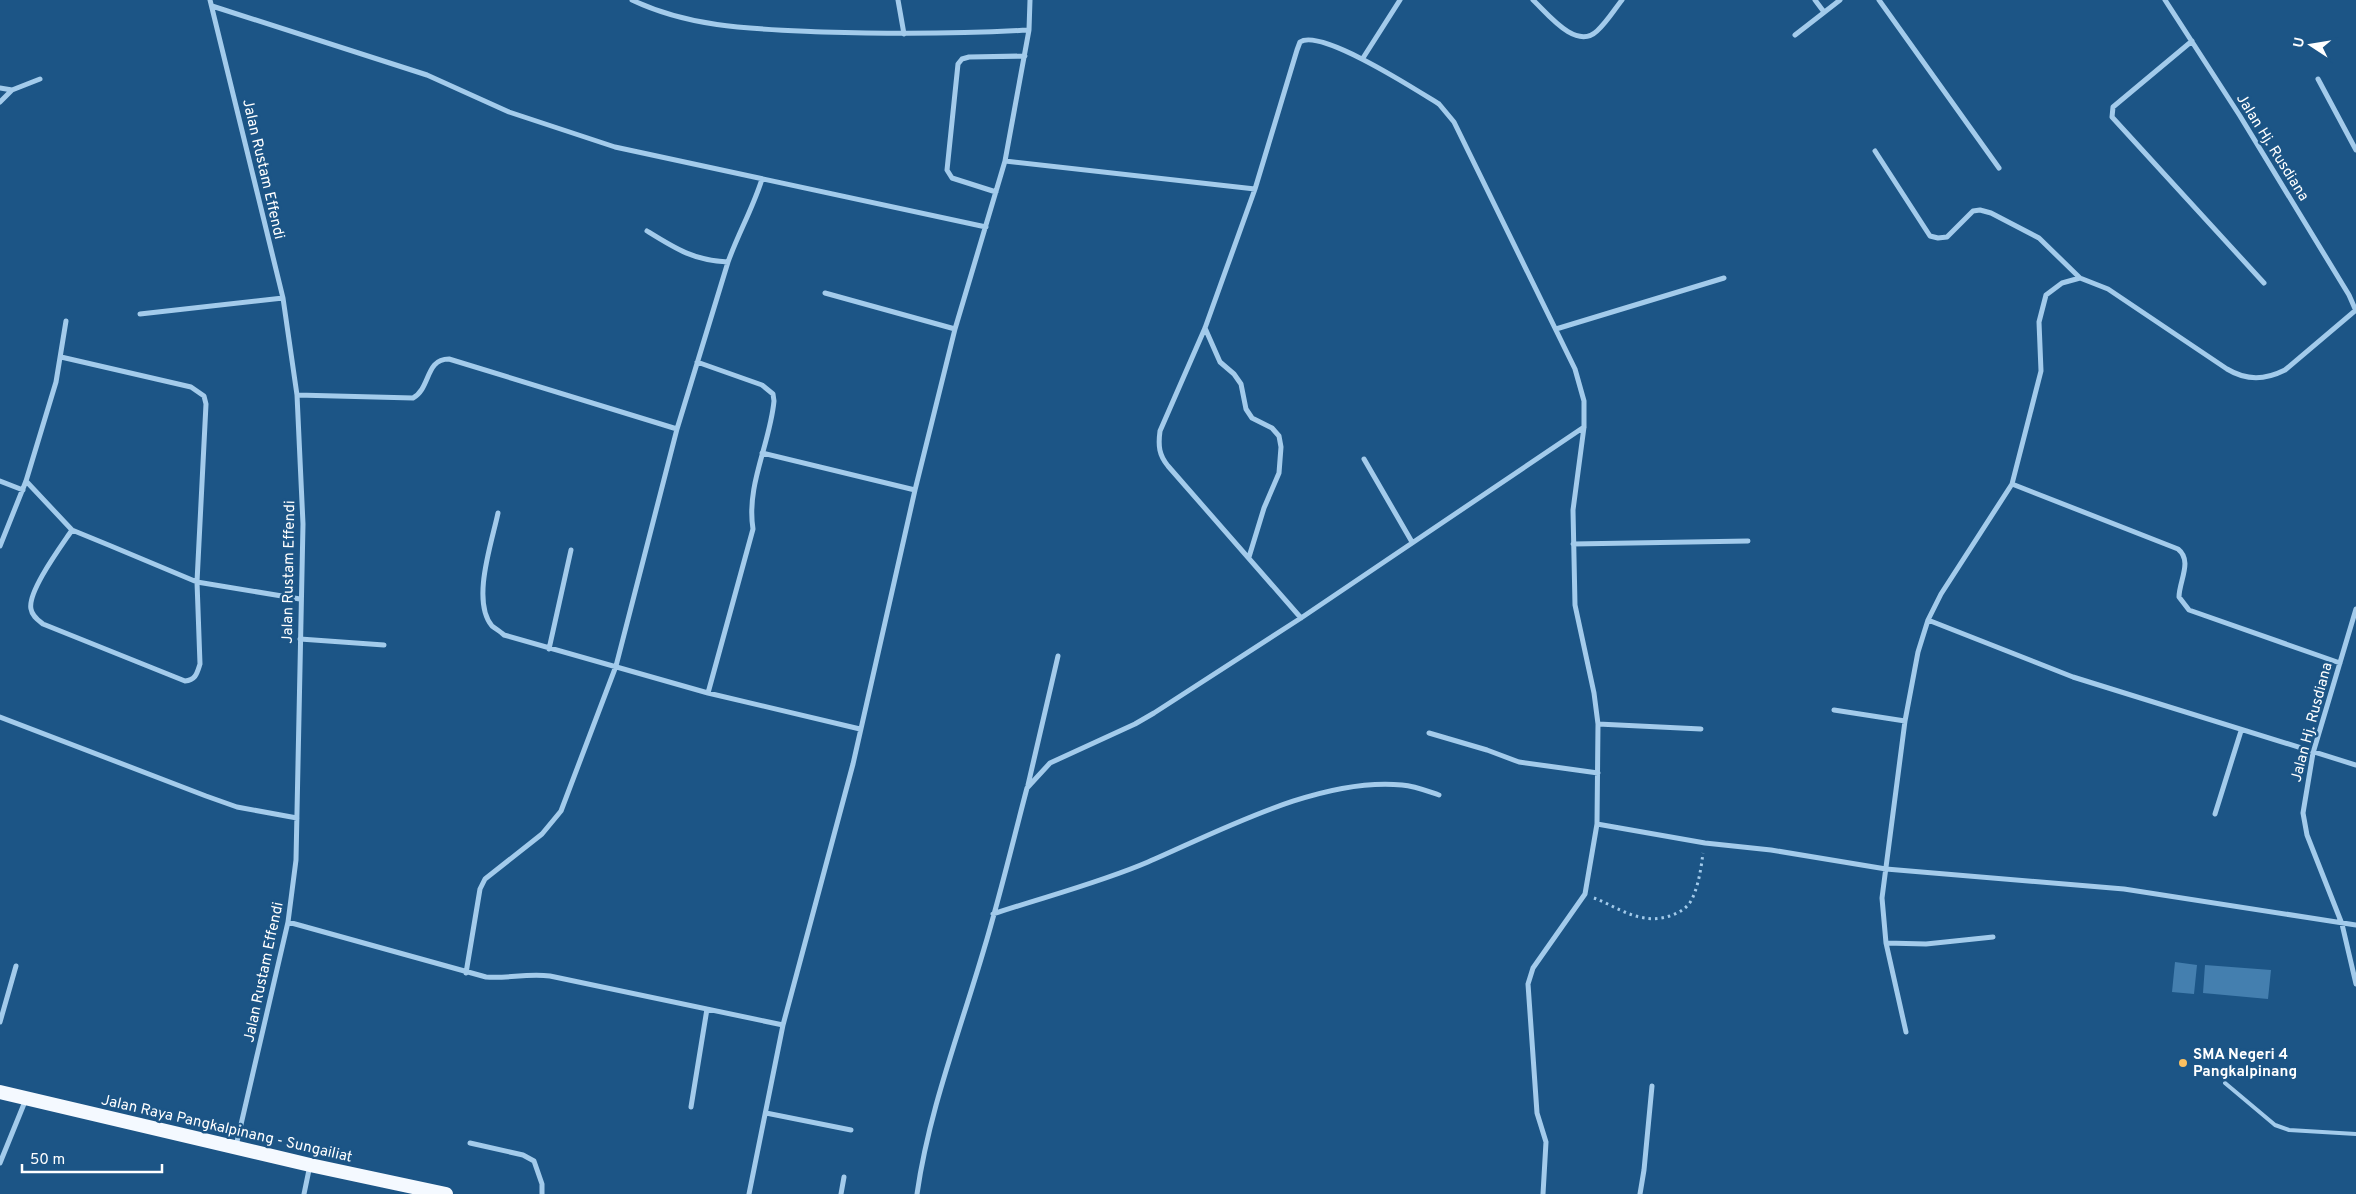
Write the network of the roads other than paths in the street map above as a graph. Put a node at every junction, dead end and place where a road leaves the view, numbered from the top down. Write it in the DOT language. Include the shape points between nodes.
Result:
graph roads {
  1 [pos="210,0"];
  2 [pos="632,0"];
  3 [pos="898,0"];
  4 [pos="1030,0"];
  5 [pos="1400,0"];
  6 [pos="1533,0"];
  7 [pos="1622,0"];
  8 [pos="1815,0"];
  9 [pos="1840,0"];
  10 [pos="1880,0"];
  11 [pos="2165,0"];
  12 [pos="212,6"];
  13 [pos="1824,12"];
  14 [pos="1029,30"];
  15 [pos="904,34"];
  16 [pos="1795,35"];
  17 [pos="2192,41"];
  18 [pos="1025,56"];
  19 [pos="1364,58"];
  20 [pos="40,79"];
  21 [pos="2318,79"];
  22 [pos="0,88"];
  23 [pos="12,90"];
  24 [pos="0,102"];
  25 [pos="2356,150"];
  26 [pos="1874,151"];
  27 [pos="1005,161"];
  28 [pos="1999,168"];
  29 [pos="762,179"];
  30 [pos="1255,189"];
  31 [pos="996,192"];
  32 [pos="986,227"];
  33 [pos="647,231"];
  34 [pos="728,262"];
  35 [pos="1724,278"];
  36 [pos="2080,278"];
  37 [pos="2264,283"];
  38 [pos="2356,292"];
  39 [pos="825,293"];
  40 [pos="2349,295"];
  41 [pos="283,298"];
  42 [pos="2356,310"];
  43 [pos="140,314"];
  44 [pos="66,321"];
  45 [pos="1205,328"];
  46 [pos="955,329"];
  47 [pos="1556,329"];
  48 [pos="61,357"];
  49 [pos="697,362"];
  50 [pos="297,395"];
  51 [pos="1584,427"];
  52 [pos="677,429"];
  53 [pos="762,453"];
  54 [pos="1364,459"];
  55 [pos="0,481"];
  56 [pos="26,481"];
  57 [pos="2012,484"];
  58 [pos="23,490"];
  59 [pos="914,490"];
  60 [pos="498,513"];
  61 [pos="72,530"];
  62 [pos="1748,541"];
  63 [pos="1412,542"];
  64 [pos="1573,544"];
  65 [pos="0,546"];
  66 [pos="571,550"];
  67 [pos="1249,557"];
  68 [pos="198,582"];
  69 [pos="300,599"];
  70 [pos="2356,609"];
  71 [pos="1302,618"];
  72 [pos="1928,620"];
  73 [pos="300,638"];
  74 [pos="384,645"];
  75 [pos="549,649"];
  76 [pos="1058,656"];
  77 [pos="2340,663"];
  78 [pos="616,666"];
  79 [pos="708,693"];
  80 [pos="1834,710"];
  81 [pos="0,717"];
  82 [pos="1905,721"];
  83 [pos="1598,724"];
  84 [pos="1701,728"];
  85 [pos="860,729"];
  86 [pos="2242,731"];
  87 [pos="1429,733"];
  88 [pos="2313,753"];
  89 [pos="2356,765"];
  90 [pos="1598,773"];
  91 [pos="1027,788"];
  92 [pos="1439,795"];
  93 [pos="2215,814"];
  94 [pos="297,818"];
  95 [pos="1597,824"];
  96 [pos="1886,868"];
  97 [pos="993,914"];
  98 [pos="288,922"];
  99 [pos="2342,924"];
  100 [pos="2356,925"];
  101 [pos="1993,937"];
  102 [pos="1886,943"];
  103 [pos="16,966"];
  104 [pos="466,973"];
  105 [pos="2356,984"];
  106 [pos="707,1009"];
  107 [pos="0,1022"];
  108 [pos="783,1025"];
  109 [pos="1906,1032"];
  110 [pos="2225,1083"];
  111 [pos="1652,1086"];
  112 [pos="0,1092"];
  113 [pos="27,1098"];
  114 [pos="691,1107"];
  115 [pos="766,1113"];
  116 [pos="851,1130"];
  117 [pos="2356,1134"];
  118 [pos="470,1142"];
  119 [pos="236,1146"];
  120 [pos="0,1163"];
  121 [pos="310,1165"];
  122 [pos="844,1177"];
  123 [pos="304,1194"];
  124 [pos="446,1194"];
  125 [pos="542,1194"];
  126 [pos="750,1194"];
  127 [pos="841,1194"];
  128 [pos="917,1194"];
  129 [pos="1542,1194"];
  130 [pos="1640,1194"];
  1 -- 12 [label="street, Jalan Rustam Effendi"];
  2 -- 15 [label="street" via="670,15 723,27"];
  3 -- 15 [label="street"];
  4 -- 14 [label="street"];
  5 -- 19 [label="street"];
  6 -- 7 [label="street" via="1578,37 1588,37 1596,32"];
  8 -- 13 [label="street"];
  9 -- 13 [label="street"];
  10 -- 28 [label="street"];
  11 -- 17 [label="street, Jalan Hj. Rusdiana"];
  12 -- 29 [label="street" via="427,75 510,112 615,147"];
  12 -- 41 [label="street, Jalan Rustam Effendi"];
  13 -- 16 [label="street"];
  14 -- 15 [label="street"];
  14 -- 18 [label="street"];
  17 -- 37 [label="street" via="2114,108 2112,117"];
  17 -- 40 [label="street, Jalan Hj. Rusdiana"];
  18 -- 27 [label="street"];
  18 -- 31 [label="street" via="962,59 956,71 947,170 952,178"];
  19 -- 30 [label="street" via="1311,38 1300,42"];
  19 -- 47 [label="street" via="1438,104 1454,122"];
  20 -- 23 [label="street"];
  21 -- 25 [label="street"];
  22 -- 23 [label="street"];
  23 -- 24 [label="street"];
  26 -- 36 [label="street" via="1930,236 1947,237 1973,211 1991,213 2039,238"];
  27 -- 30 [label="street"];
  27 -- 31 [label="street"];
  29 -- 32 [label="street"];
  29 -- 34 [label="street"];
  30 -- 45 [label="street"];
  31 -- 32 [label="street"];
  32 -- 46 [label="street"];
  33 -- 34 [label="street" via="694,257"];
  34 -- 49 [label="street"];
  35 -- 47 [label="street"];
  36 -- 42 [label="street" via="2108,289 2231,371 2247,378 2272,376 2285,370"];
  36 -- 57 [label="street" via="2051,289 2042,304 2039,322 2041,372"];
  38 -- 40 [label="street"];
  39 -- 46 [label="street"];
  40 -- 42 [label="street, Jalan Hj. Rusdiana"];
  41 -- 43 [label="street"];
  41 -- 50 [label="street, Jalan Rustam Effendi"];
  44 -- 48 [label="street"];
  45 -- 67 [label="street" via="1220,362 1241,384 1246,409 1252,418 1272,428 1279,436 1279,473"];
  45 -- 67 [label="street" via="1160,431 1159,451 1168,466"];
  46 -- 59 [label="street"];
  47 -- 51 [label="street" via="1580,385"];
  48 -- 56 [label="street"];
  48 -- 68 [label="street" via="191,388 204,396"];
  49 -- 52 [label="street"];
  49 -- 53 [label="street" via="762,385 773,394 773,412"];
  50 -- 52 [label="street" via="413,398 425,386 431,367 449,358"];
  50 -- 69 [label="street, Jalan Rustam Effendi" via="302,524"];
  51 -- 63 [label="street"];
  51 -- 64 [label="street" via="1573,510"];
  52 -- 78 [label="street"];
  53 -- 59 [label="street"];
  53 -- 79 [label="street" via="751,504 752,530"];
  54 -- 63 [label="street"];
  55 -- 58 [label="street"];
  56 -- 58 [label="street"];
  56 -- 61 [label="street"];
  57 -- 72 [label="street" via="1956,568"];
  57 -- 77 [label="street" via="2178,549 2186,561 2179,598 2189,610"];
  58 -- 65 [label="street"];
  59 -- 85 [label="street"];
  60 -- 75 [label="street" via="482,594 484,609 492,625 504,635"];
  61 -- 68 [label="street"];
  61 -- 68 [label="street" via="49,563 31,598 34,617 43,624 185,681 197,676 200,664"];
  62 -- 64 [label="street"];
  63 -- 71 [label="street"];
  64 -- 83 [label="street" via="1575,605"];
  66 -- 75 [label="street"];
  67 -- 71 [label="street"];
  68 -- 69 [label="street"];
  69 -- 73 [label="street, Jalan Rustam Effendi"];
  70 -- 77 [label="street, Jalan Hj. Rusdiana"];
  71 -- 91 [label="street" via="1135,724 1050,763"];
  72 -- 82 [label="street" via="1918,652"];
  72 -- 86 [label="street" via="2073,677"];
  73 -- 74 [label="street"];
  73 -- 94 [label="street, Jalan Rustam Effendi"];
  75 -- 78 [label="street"];
  76 -- 91 [label="street"];
  77 -- 88 [label="street, Jalan Hj. Rusdiana"];
  78 -- 79 [label="street"];
  78 -- 104 [label="street" via="561,811 542,834 485,880 480,889"];
  79 -- 85 [label="street"];
  80 -- 82 [label="street"];
  81 -- 94 [label="street" via="237,807"];
  82 -- 96 [label="street"];
  83 -- 84 [label="street"];
  83 -- 90 [label="street"];
  85 -- 108 [label="street"];
  86 -- 88 [label="street"];
  86 -- 93 [label="street"];
  87 -- 90 [label="street" via="1519,762"];
  88 -- 89 [label="street"];
  88 -- 99 [label="street, Jalan Hj. Rusdiana" via="2305,791 2304,824"];
  90 -- 95 [label="street"];
  91 -- 97 [label="street"];
  92 -- 97 [label="street" via="1405,785 1385,784 1328,791 1284,804 1125,871"];
  94 -- 98 [label="street, Jalan Rustam Effendi" via="296,860"];
  95 -- 96 [label="street"];
  95 -- 129 [label="street" via="1586,894 1533,968 1528,984 1536,1105 1546,1142"];
  96 -- 99 [label="street" via="2124,889"];
  96 -- 102 [label="street" via="1882,898"];
  97 -- 128 [label="street" via="931,1116"];
  98 -- 104 [label="street"];
  98 -- 119 [label="street, Jalan Rustam Effendi"];
  99 -- 100 [label="street"];
  99 -- 105 [label="street, Jalan Hj. Rusdiana"];
  101 -- 102 [label="street" via="1926,944"];
  102 -- 109 [label="street"];
  103 -- 107 [label="street"];
  104 -- 106 [label="street" via="499,979 518,974 550,976"];
  106 -- 108 [label="street"];
  106 -- 114 [label="street"];
  108 -- 115 [label="street"];
  110 -- 117 [label="lane" via="2275,1125 2289,1130"];
  111 -- 130 [label="street"];
  112 -- 113 [label="highway, Jalan Raya Pangkalpinang - Sungailiat"];
  113 -- 119 [label="highway, Jalan Raya Pangkalpinang - Sungailiat"];
  113 -- 120 [label="street"];
  115 -- 116 [label="street"];
  115 -- 126 [label="street"];
  118 -- 125 [label="street" via="523,1155 534,1161"];
  119 -- 121 [label="highway, Jalan Raya Pangkalpinang - Sungailiat"];
  121 -- 123 [label="street"];
  121 -- 124 [label="highway, Jalan Raya Pangkalpinang - Sungailiat"];
  122 -- 127 [label="street"];
}
